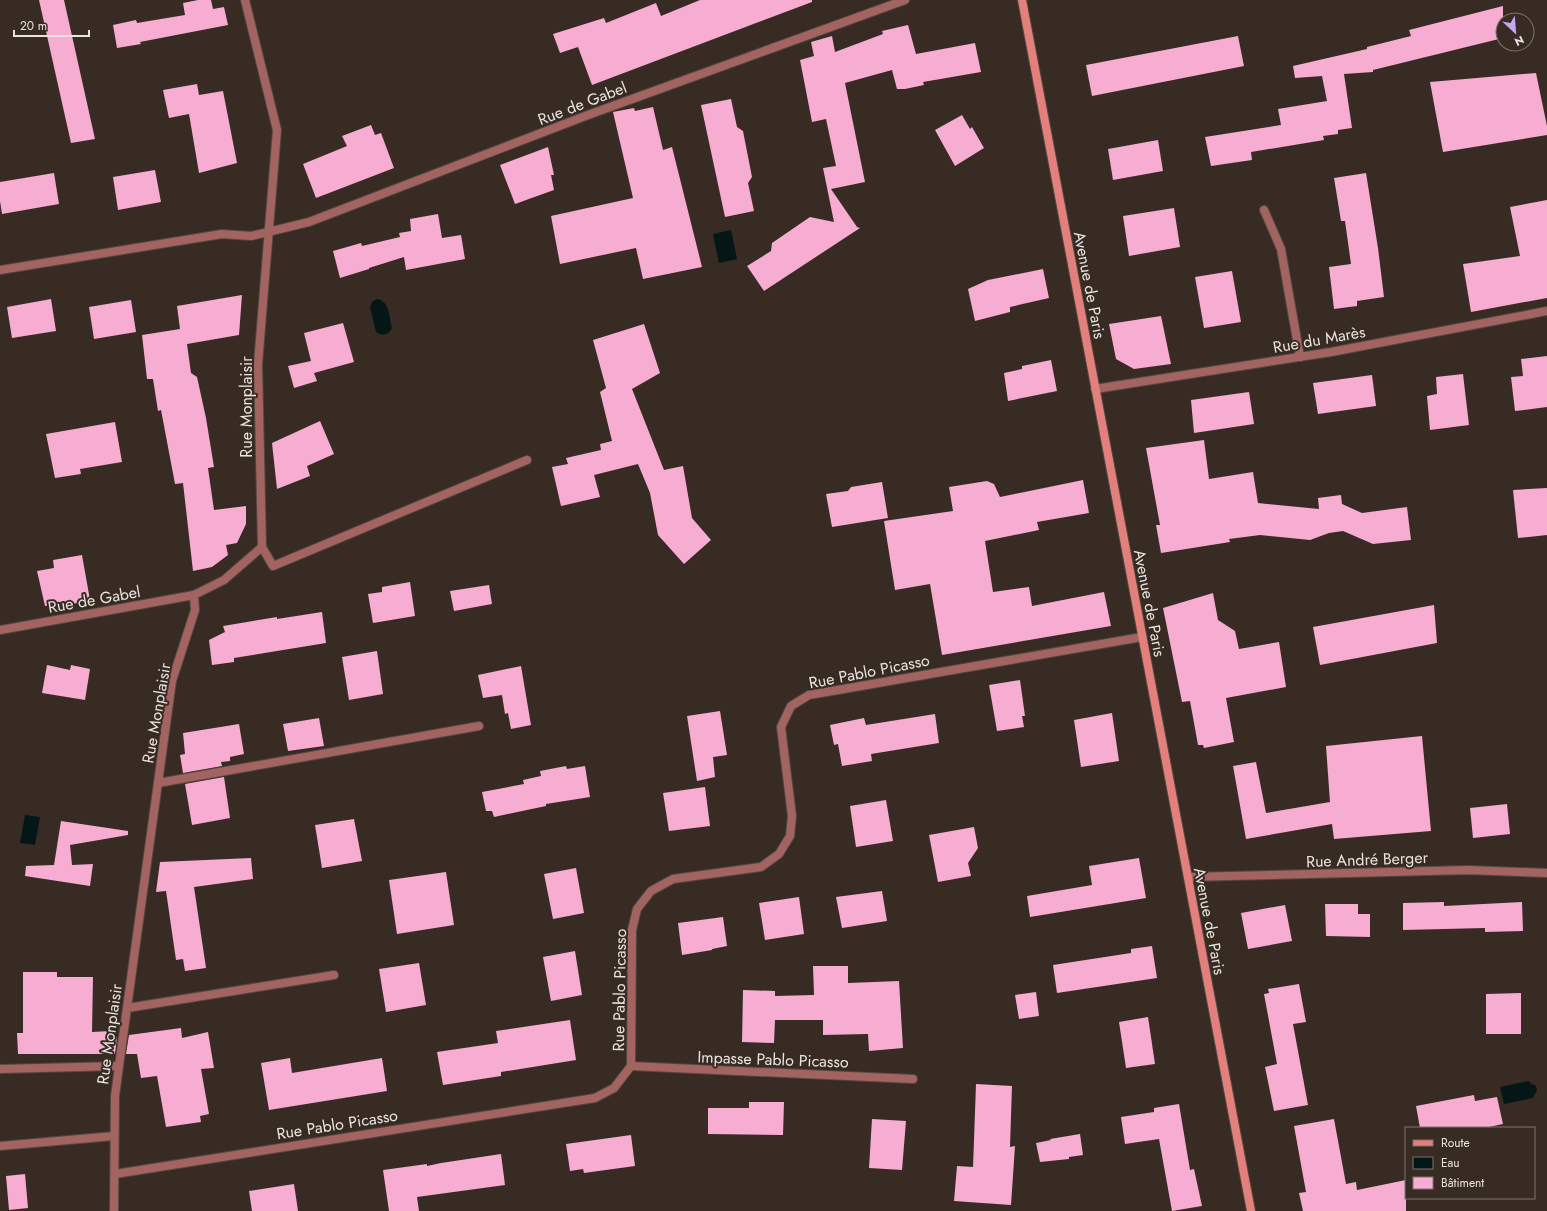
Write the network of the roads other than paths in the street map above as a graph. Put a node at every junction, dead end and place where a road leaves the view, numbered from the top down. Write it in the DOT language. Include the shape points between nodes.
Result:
graph roads {
  1 [pos="245,0"];
  2 [pos="905,0"];
  3 [pos="1022,0"];
  4 [pos="1264,210"];
  5 [pos="268,232"];
  6 [pos="0,270"];
  7 [pos="1547,312"];
  8 [pos="1300,357"];
  9 [pos="1095,389"];
  10 [pos="527,460"];
  11 [pos="262,547"];
  12 [pos="194,595"];
  13 [pos="0,630"];
  14 [pos="1142,637"];
  15 [pos="479,726"];
  16 [pos="158,783"];
  17 [pos="1547,872"];
  18 [pos="1188,878"];
  19 [pos="334,974"];
  20 [pos="127,1008"];
  21 [pos="119,1066"];
  22 [pos="632,1066"];
  23 [pos="0,1069"];
  24 [pos="913,1079"];
  25 [pos="114,1136"];
  26 [pos="0,1146"];
  27 [pos="115,1174"];
  28 [pos="114,1211"];
  29 [pos="1251,1211"];
  1 -- 5 [label="street, Rue Monplaisir" via="277,130"];
  2 -- 5 [label="street, Rue de Gabel" via="309,222"];
  3 -- 9 [label="main road, Avenue de Paris"];
  4 -- 8 [label="street" via="1280,249"];
  5 -- 6 [label="street, Rue de Gabel" via="251,236 222,234"];
  5 -- 11 [label="street, Rue Monplaisir" via="258,364"];
  7 -- 8 [label="street, Rue du Marès"];
  8 -- 9 [label="street, Rue du Marès"];
  9 -- 14 [label="main road, Avenue de Paris"];
  10 -- 11 [label="street" via="273,566"];
  11 -- 12 [label="street" via="224,580"];
  12 -- 13 [label="street, Rue de Gabel"];
  12 -- 16 [label="street, Rue Monplaisir" via="195,610 172,681"];
  14 -- 18 [label="main road, Avenue de Paris"];
  14 -- 22 [label="street, Rue Pablo Picasso" via="809,695 791,706 781,727 792,816 790,836 779,854 760,867 673,879 651,890 637,909 632,930"];
  15 -- 16 [label="street"];
  16 -- 20 [label="street, Rue Monplaisir"];
  17 -- 18 [label="street, Rue André Berger" via="1468,870"];
  18 -- 29 [label="main road, Avenue de Paris"];
  19 -- 20 [label="street"];
  20 -- 21 [label="street, Rue Monplaisir"];
  21 -- 23 [label="street"];
  21 -- 25 [label="street, Rue Monplaisir"];
  22 -- 24 [label="street, Impasse Pablo Picasso"];
  22 -- 27 [label="street, Rue Pablo Picasso" via="614,1088 595,1098"];
  25 -- 26 [label="street"];
  25 -- 27 [label="street, Rue Monplaisir"];
  27 -- 28 [label="street, Rue Monplaisir"];
}
